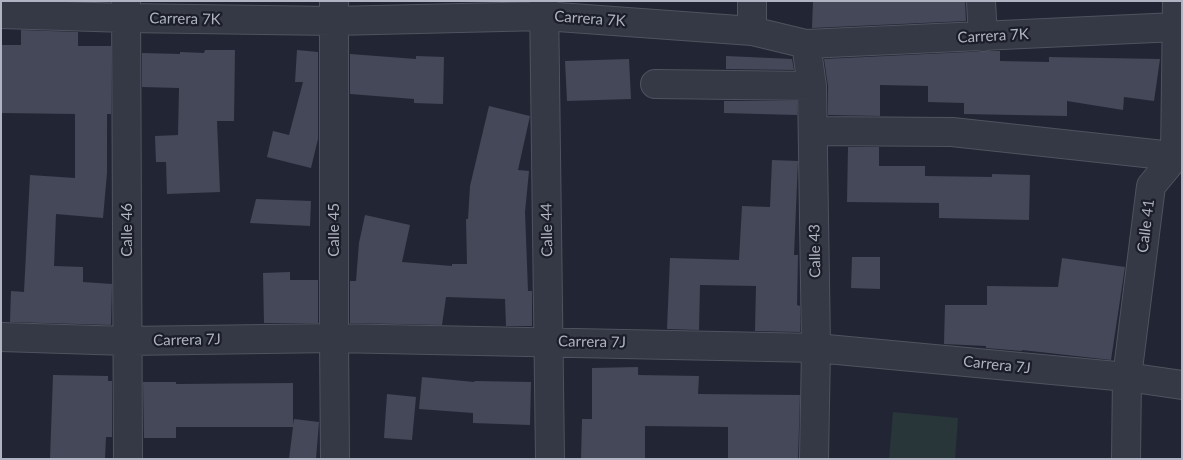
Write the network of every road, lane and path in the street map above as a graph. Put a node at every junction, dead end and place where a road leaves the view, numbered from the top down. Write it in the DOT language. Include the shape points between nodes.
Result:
graph roads {
  1 [pos="752,1"];
  2 [pos="981,1"];
  3 [pos="544,9"];
  4 [pos="126,10"];
  5 [pos="334,11"];
  6 [pos="1,14"];
  7 [pos="1177,14"];
  8 [pos="752,31"];
  9 [pos="982,37"];
  10 [pos="806,44"];
  11 [pos="655,84"];
  12 [pos="812,86"];
  13 [pos="813,131"];
  14 [pos="1178,157"];
  15 [pos="1,337"];
  16 [pos="334,338"];
  17 [pos="128,341"];
  18 [pos="549,341"];
  19 [pos="816,348"];
  20 [pos="1126,378"];
  21 [pos="1182,385"];
  22 [pos="128,459"];
  23 [pos="335,459"];
  24 [pos="550,459"];
  25 [pos="814,459"];
  26 [pos="1126,459"];
  1 -- 8 [label="street"];
  2 -- 9 [label="street"];
  3 -- 5 [label="street, Carrera 7K"];
  3 -- 8 [label="street, Carrera 7K"];
  3 -- 18 [label="street, Calle 44"];
  4 -- 5 [label="street, Carrera 7K"];
  4 -- 6 [label="street, Carrera 7K"];
  4 -- 17 [label="street, Calle 46"];
  5 -- 16 [label="street, Calle 45"];
  7 -- 9 [label="street, Carrera 7K"];
  7 -- 14 [label="street"];
  8 -- 10 [label="street, Carrera 7K"];
  9 -- 10 [label="street, Carrera 7K"];
  10 -- 12 [label="street, Calle 43"];
  11 -- 12 [label="street"];
  12 -- 13 [label="street, Calle 43"];
  13 -- 14 [label="street" via="952,132"];
  13 -- 19 [label="street, Calle 43"];
  14 -- 20 [label="street, Calle 41" via="1151,186"];
  15 -- 17 [label="street, Carrera 7J"];
  16 -- 17 [label="street, Carrera 7J"];
  16 -- 18 [label="street, Carrera 7J"];
  16 -- 23 [label="street, Calle 45"];
  17 -- 22 [label="street, Calle 46"];
  18 -- 19 [label="street, Carrera 7J"];
  18 -- 24 [label="street, Calle 44"];
  19 -- 20 [label="street, Carrera 7J"];
  19 -- 25 [label="street, Calle 43"];
  20 -- 21 [label="street, Carrera 7J"];
  20 -- 26 [label="street, Calle 41"];
}
